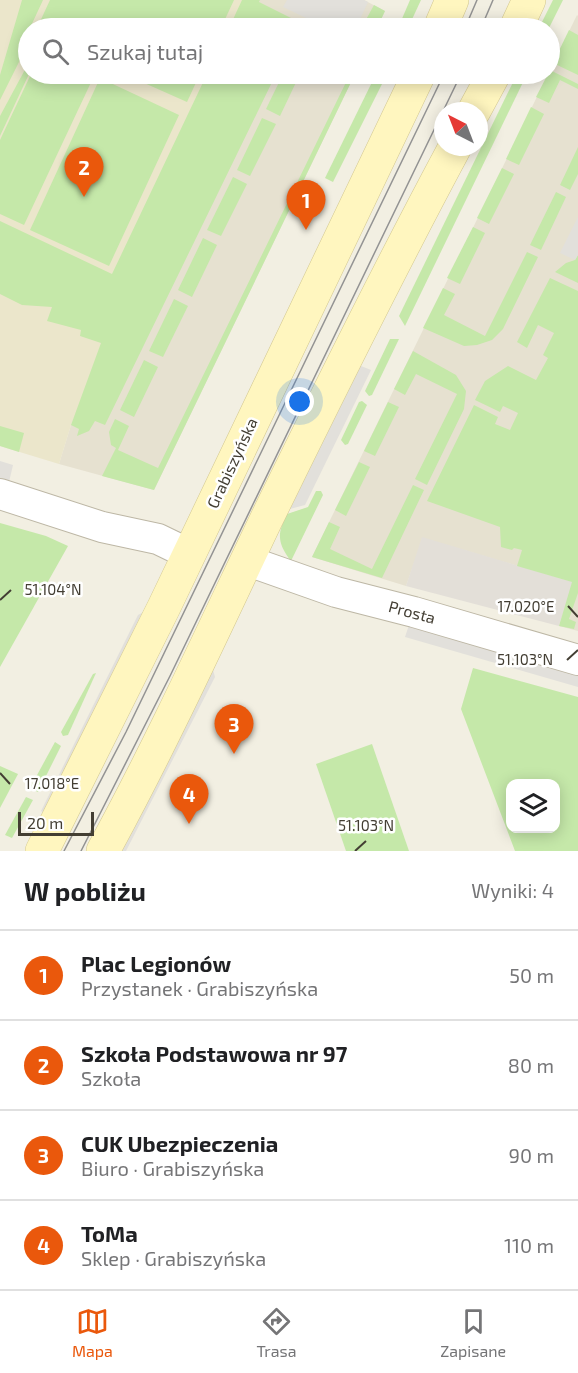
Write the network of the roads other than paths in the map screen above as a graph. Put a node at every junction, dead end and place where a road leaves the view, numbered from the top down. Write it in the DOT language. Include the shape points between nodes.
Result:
graph roads {
  1 [pos="452,0"];
  2 [pos="529,0"];
  3 [pos="444,18"];
  4 [pos="521,18"];
  5 [pos="414,84"];
  6 [pos="489,84"];
  7 [pos="479,102"];
  8 [pos="450,156"];
  9 [pos="0,494"];
  10 [pos="189,554"];
  11 [pos="248,561"];
  12 [pos="578,660"];
  13 [pos="42,851"];
  14 [pos="103,851"];
  1 -- 3 [label="main road"];
  2 -- 4 [label="main road"];
  5 -- 10 [label="main road, Grabiszyńska"];
  6 -- 7 [label="main road"];
  8 -- 11 [label="main road" via="366,315"];
  9 -- 10 [label="street" via="158,539"];
  10 -- 13 [label="main road, Grabiszyńska"];
  11 -- 12 [label="street, Prosta" via="336,592"];
  11 -- 14 [label="main road"];
}
